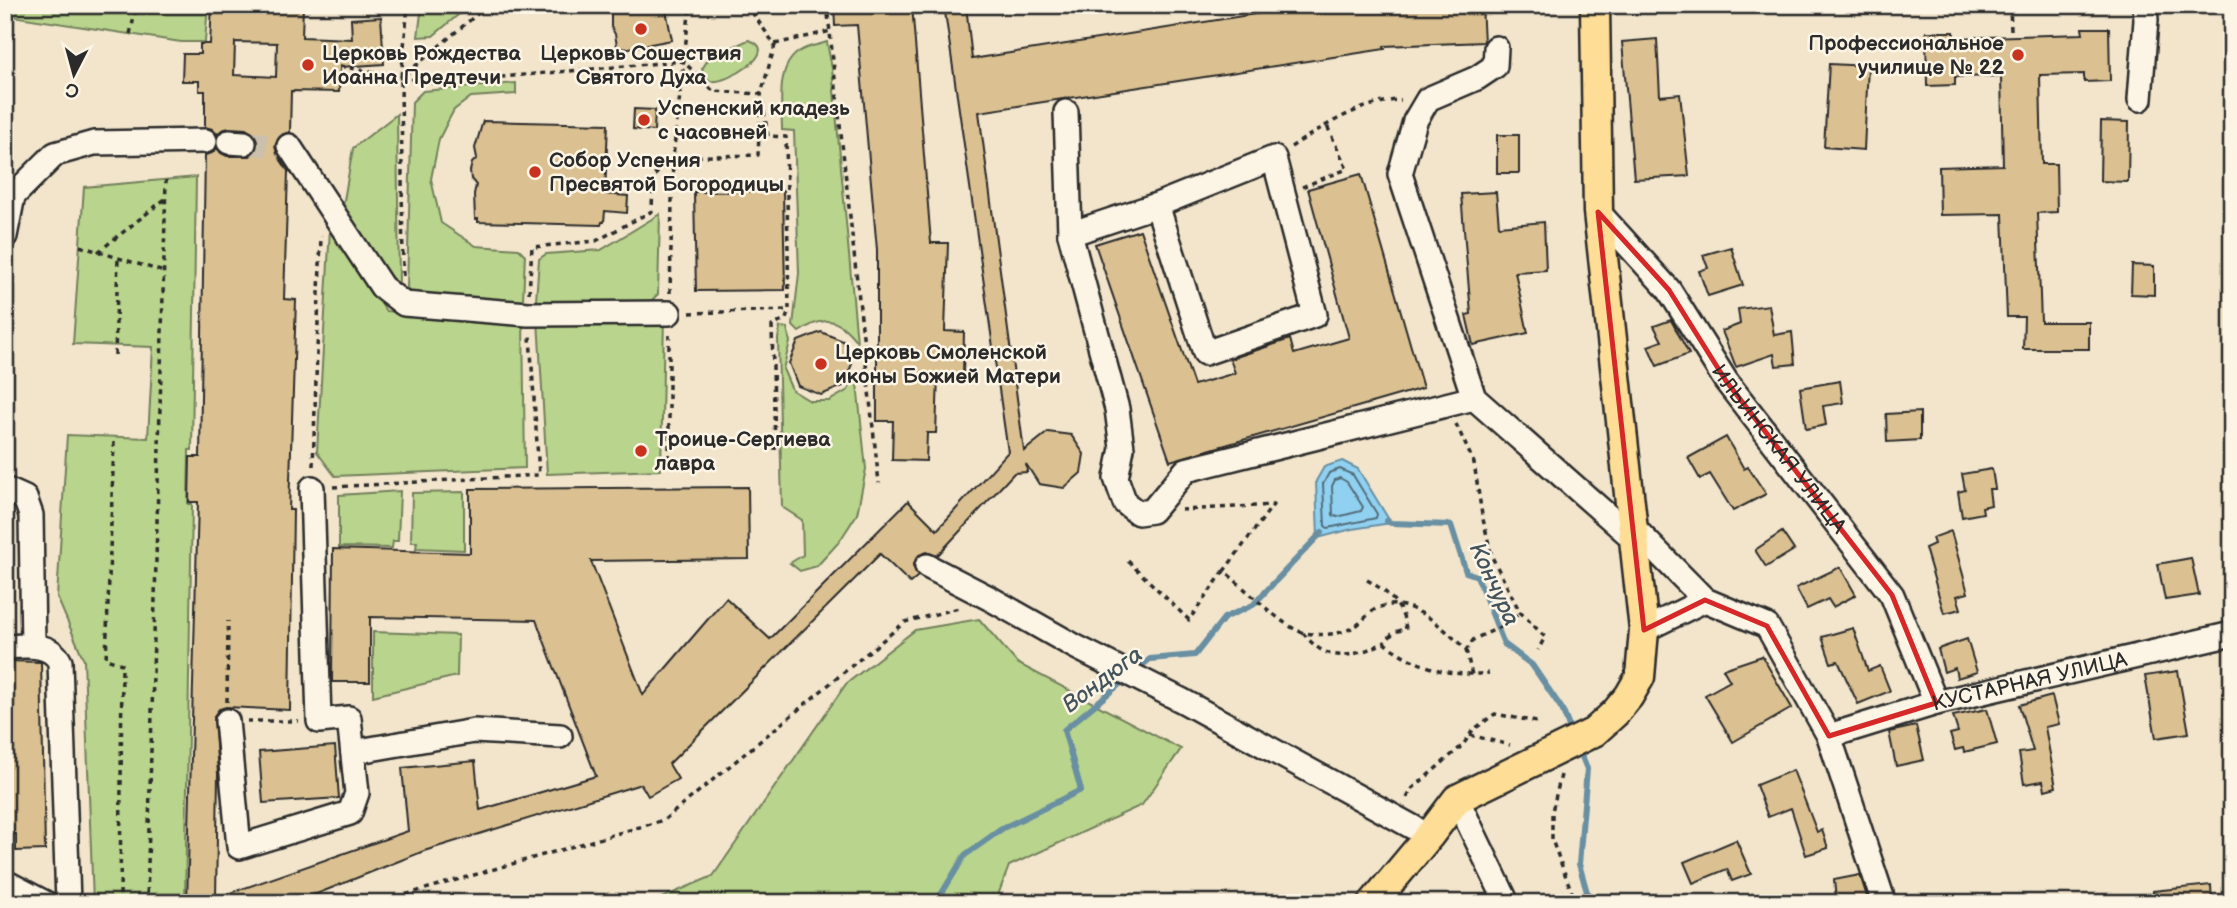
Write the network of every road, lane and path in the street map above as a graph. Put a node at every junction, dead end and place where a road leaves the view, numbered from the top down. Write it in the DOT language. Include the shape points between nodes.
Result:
graph roads {
  1 [pos="137,5"];
  2 [pos="408,5"];
  3 [pos="488,5"];
  4 [pos="690,5"];
  5 [pos="747,5"];
  6 [pos="770,5"];
  7 [pos="827,5"];
  8 [pos="1595,5"];
  9 [pos="2010,5"];
  10 [pos="2145,5"];
  11 [pos="754,13"];
  12 [pos="2011,30"];
  13 [pos="831,31"];
  14 [pos="131,34"];
  15 [pos="775,45"];
  16 [pos="1496,48"];
  17 [pos="683,61"];
  18 [pos="340,66"];
  19 [pos="401,78"];
  20 [pos="1428,99"];
  21 [pos="2140,99"];
  22 [pos="1066,112"];
  23 [pos="1327,126"];
  24 [pos="205,141"];
  25 [pos="289,146"];
  26 [pos="1274,158"];
  27 [pos="166,180"];
  28 [pos="1283,194"];
  29 [pos="166,199"];
  30 [pos="1157,205"];
  31 [pos="1598,212"];
  32 [pos="1070,234"];
  33 [pos="5,236"];
  34 [pos="80,246"];
  35 [pos="98,252"];
  36 [pos="118,258"];
  37 [pos="164,272"];
  38 [pos="404,304"];
  39 [pos="789,310"];
  40 [pos="669,313"];
  41 [pos="116,355"];
  42 [pos="1474,398"];
  43 [pos="1442,406"];
  44 [pos="114,442"];
  45 [pos="775,450"];
  46 [pos="669,459"];
  47 [pos="878,482"];
  48 [pos="312,488"];
  49 [pos="5,489"];
  50 [pos="1152,511"];
  51 [pos="1633,533"];
  52 [pos="1128,561"];
  53 [pos="927,566"];
  54 [pos="1224,571"];
  55 [pos="1367,580"];
  56 [pos="992,599"];
  57 [pos="1705,600"];
  58 [pos="1398,605"];
  59 [pos="1520,612"];
  60 [pos="228,621"];
  61 [pos="1644,630"];
  62 [pos="1303,633"];
  63 [pos="2232,634"];
  64 [pos="1384,643"];
  65 [pos="33,646"];
  66 [pos="5,647"];
  67 [pos="1466,650"];
  68 [pos="1538,650"];
  69 [pos="1489,673"];
  70 [pos="1472,675"];
  71 [pos="1936,703"];
  72 [pos="227,721"];
  73 [pos="319,721"];
  74 [pos="1537,722"];
  75 [pos="1470,735"];
  76 [pos="560,736"];
  77 [pos="1829,736"];
  78 [pos="1511,745"];
  79 [pos="353,752"];
  80 [pos="1556,763"];
  81 [pos="1457,799"];
  82 [pos="1395,817"];
  83 [pos="1429,836"];
  84 [pos="5,882"];
  85 [pos="45,903"];
  86 [pos="68,903"];
  87 [pos="120,903"];
  88 [pos="147,903"];
  89 [pos="377,903"];
  90 [pos="1373,903"];
  91 [pos="1507,903"];
  92 [pos="1576,903"];
  93 [pos="1884,903"];
  1 -- 14 [label="path"];
  2 -- 19 [label="path"];
  3 -- 19 [label="path"];
  4 -- 17 [label="path"];
  5 -- 11 [label="path"];
  6 -- 11 [label="path"];
  7 -- 13 [label="path"];
  8 -- 31 [label="main road"];
  9 -- 12 [label="path"];
  10 -- 21 [label="street"];
  11 -- 15 [label="path"];
  13 -- 15 [label="path"];
  13 -- 47 [label="path"];
  15 -- 17 [label="path" via="761,94 713,91"];
  16 -- 20 [label="street" via="1495,66"];
  17 -- 19 [label="path" via="433,83"];
  17 -- 40 [label="path" via="673,157"];
  18 -- 19 [label="path"];
  19 -- 38 [label="path"];
  20 -- 23 [label="path" via="1390,100"];
  20 -- 42 [label="street" via="1415,121 1400,174"];
  22 -- 32 [label="street"];
  23 -- 26 [label="path"];
  23 -- 28 [label="path" via="1347,169"];
  24 -- 33 [label="street" via="94,143 55,154 13,196"];
  25 -- 38 [label="street" via="382,287"];
  26 -- 28 [label="street"];
  26 -- 30 [label="street"];
  27 -- 29 [label="path"];
  28 -- 30 [label="street" via="1315,315 1205,353"];
  29 -- 35 [label="path"];
  29 -- 37 [label="path"];
  30 -- 32 [label="street"];
  31 -- 51 [label="main road"];
  31 -- 71 [label="street, ИЛЬИНСКАЯ УЛИЦА" via="1669,290 1726,381 1892,596"];
  32 -- 50 [label="street" via="1117,409 1122,448 1116,478 1125,503 1138,513"];
  34 -- 35 [label="path"];
  35 -- 36 [label="path"];
  36 -- 37 [label="path"];
  36 -- 41 [label="path"];
  37 -- 88 [label="path"];
  38 -- 40 [label="street" via="528,314"];
  39 -- 45 [label="path" via="786,319 772,326"];
  40 -- 46 [label="path"];
  42 -- 43 [label="street"];
  42 -- 51 [label="street"];
  43 -- 50 [label="street" via="1186,470"];
  43 -- 59 [label="path" via="1458,427 1474,463 1492,557"];
  44 -- 87 [label="path" via="106,659 122,664"];
  48 -- 73 [label="street"];
  49 -- 65 [label="street" via="24,498 31,515"];
  50 -- 54 [label="path" via="1273,505"];
  51 -- 57 [label="street"];
  51 -- 61 [label="main road"];
  52 -- 54 [label="path" via="1189,620"];
  53 -- 56 [label="street"];
  54 -- 62 [label="path"];
  55 -- 58 [label="path"];
  56 -- 82 [label="street"];
  56 -- 89 [label="path" via="905,622 664,820"];
  57 -- 61 [label="street"];
  57 -- 77 [label="street" via="1767,626"];
  58 -- 62 [label="path" via="1378,607 1339,634"];
  58 -- 64 [label="path" via="1406,629 1394,632"];
  58 -- 67 [label="path" via="1439,624"];
  59 -- 67 [label="path" via="1505,625 1474,639"];
  59 -- 68 [label="path" via="1545,637"];
  60 -- 72 [label="path"];
  61 -- 80 [label="main road" via="1640,677 1629,696 1594,733"];
  62 -- 64 [label="path" via="1313,646 1335,656 1361,653"];
  63 -- 71 [label="street, КУСТАРНАЯ УЛИЦА"];
  64 -- 70 [label="path" via="1405,658 1439,671"];
  65 -- 66 [label="street"];
  65 -- 86 [label="street" via="50,649 60,662"];
  67 -- 70 [label="path"];
  69 -- 70 [label="path"];
  71 -- 77 [label="street, КУСТАРНАЯ УЛИЦА"];
  72 -- 73 [label="path"];
  72 -- 79 [label="street" via="239,847 350,813 358,793"];
  73 -- 79 [label="street" via="349,718"];
  74 -- 75 [label="path" via="1495,714"];
  75 -- 78 [label="path"];
  75 -- 82 [label="path" via="1412,789"];
  76 -- 79 [label="street" via="474,732"];
  77 -- 93 [label="street"];
  80 -- 81 [label="main road"];
  80 -- 92 [label="path" via="1552,840"];
  81 -- 83 [label="main road"];
  81 -- 91 [label="street"];
  82 -- 83 [label="street"];
  83 -- 90 [label="main road"];
  84 -- 85 [label="street"];
}
